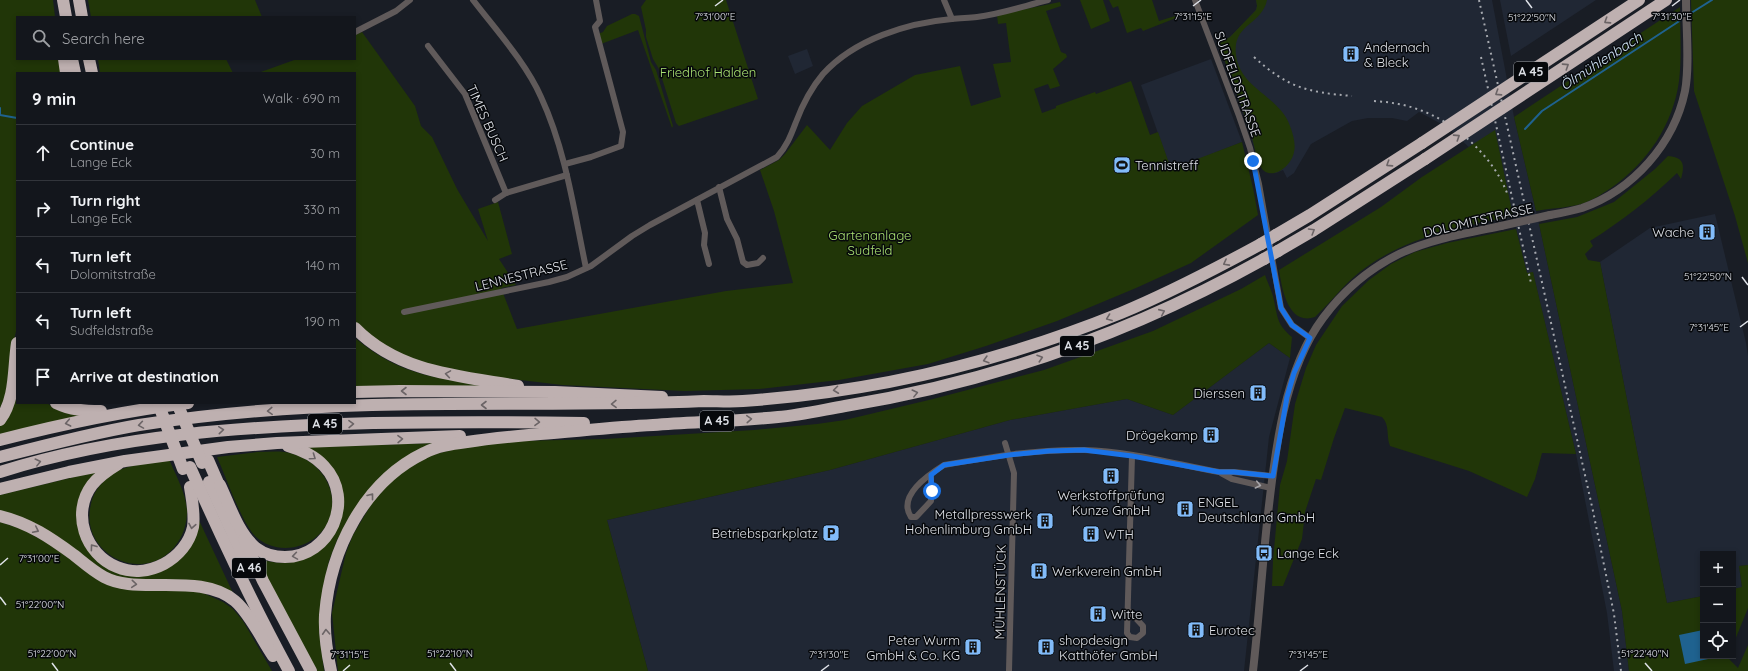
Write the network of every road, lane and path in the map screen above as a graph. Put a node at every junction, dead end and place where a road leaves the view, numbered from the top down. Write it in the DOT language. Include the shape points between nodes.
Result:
graph roads {
  1 [pos="57,0"];
  2 [pos="63,0"];
  3 [pos="75,0"];
  4 [pos="79,0"];
  5 [pos="410,0"];
  6 [pos="473,0"];
  7 [pos="596,0"];
  8 [pos="944,0"];
  9 [pos="1048,0"];
  10 [pos="1195,0"];
  11 [pos="1640,0"];
  12 [pos="1666,0"];
  13 [pos="1686,0"];
  14 [pos="1041,1"];
  15 [pos="59,16"];
  16 [pos="66,16"];
  17 [pos="77,16"];
  18 [pos="82,16"];
  19 [pos="952,19"];
  20 [pos="356,31"];
  21 [pos="428,46"];
  22 [pos="64,60"];
  23 [pos="72,60"];
  24 [pos="83,60"];
  25 [pos="89,60"];
  26 [pos="66,72"];
  27 [pos="75,72"];
  28 [pos="86,72"];
  29 [pos="92,72"];
  30 [pos="565,164"];
  31 [pos="567,175"];
  32 [pos="719,187"];
  33 [pos="506,194"];
  34 [pos="495,200"];
  35 [pos="697,200"];
  36 [pos="763,258"];
  37 [pos="709,264"];
  38 [pos="586,268"];
  39 [pos="404,312"];
  40 [pos="356,329"];
  41 [pos="1310,338"];
  42 [pos="16,352"];
  43 [pos="356,392"];
  44 [pos="555,392"];
  45 [pos="709,401"];
  46 [pos="58,404"];
  47 [pos="159,404"];
  48 [pos="166,404"];
  49 [pos="177,404"];
  50 [pos="179,404"];
  51 [pos="187,404"];
  52 [pos="134,410"];
  53 [pos="0,420"];
  54 [pos="654,425"];
  55 [pos="502,437"];
  56 [pos="0,440"];
  57 [pos="277,443"];
  58 [pos="1005,443"];
  59 [pos="1009,455"];
  60 [pos="1132,456"];
  61 [pos="0,457"];
  62 [pos="125,460"];
  63 [pos="196,465"];
  64 [pos="0,472"];
  65 [pos="1219,472"];
  66 [pos="931,475"];
  67 [pos="1273,476"];
  68 [pos="220,485"];
  69 [pos="190,487"];
  70 [pos="1271,488"];
  71 [pos="0,489"];
  72 [pos="0,516"];
  73 [pos="1128,610"];
  74 [pos="273,656"];
  75 [pos="281,671"];
  76 [pos="289,671"];
  77 [pos="302,671"];
  78 [pos="311,671"];
  79 [pos="331,671"];
  80 [pos="1009,671"];
  81 [pos="1253,671"];
  1 -- 15 [label="highway"];
  2 -- 16 [label="highway"];
  3 -- 17 [label="highway"];
  4 -- 18 [label="highway"];
  5 -- 20 [label="street" via="396,11"];
  6 -- 30 [label="street" via="524,69 541,97"];
  7 -- 30 [label="street" via="600,21 595,27 619,112 623,138 621,146 613,150"];
  8 -- 19 [label="street"];
  9 -- 14 [label="street, LENNESTRASSE"];
  10 -- 41 [label="street, SUDFELDSTRASSE" via="1250,148 1281,308 1292,325"];
  11 -- 45 [label="highway, A 45, one-way, bridge" via="1276,235 1182,286 1123,313 983,361 875,385 740,401"];
  54 -- 12 [label="highway, A 45, one-way, bridge" via="780,417 897,397 1002,370 1095,339 1153,316 1218,284 1314,230"];
  13 -- 41 [label="street, DOLOMITSTRASSE, bridge" via="1685,91 1675,122 1661,147 1636,175 1611,194 1582,208 1452,236 1400,254 1381,264 1347,291 1323,318"];
  14 -- 19 [label="street, LENNESTRASSE" via="978,17"];
  19 -- 32 [label="street, LENNESTRASSE" via="888,33 853,50 823,75 799,115 788,142 777,157"];
  21 -- 33 [label="street, TIMES BUSCH" via="465,94"];
  22 -- 26 [label="highway"];
  23 -- 27 [label="highway"];
  24 -- 28 [label="highway"];
  25 -- 29 [label="highway"];
  30 -- 31 [label="street"];
  31 -- 33 [label="street"];
  31 -- 38 [label="street"];
  32 -- 35 [label="street, LENNESTRASSE"];
  32 -- 36 [label="street" via="727,219 737,239 743,262 747,265 758,263"];
  33 -- 34 [label="street"];
  35 -- 37 [label="street"];
  35 -- 38 [label="street, LENNESTRASSE" via="632,236"];
  38 -- 39 [label="street, LENNESTRASSE" via="549,282"];
  44 -- 40 [label="highway, one-way" via="422,368 385,352 370,343"];
  41 -- 67 [label="street, DOLOMITSTRASSE" via="1294,373 1287,397"];
  42 -- 53 [label="highway" via="11,396"];
  44 -- 43 [label="highway, one-way"];
  44 -- 45 [label="highway"];
  45 -- 61 [label="highway, A 45, one-way" via="602,405 370,405 254,412 139,425"];
  46 -- 52 [label="highway" via="85,411"];
  47 -- 63 [label="highway, bridge"];
  48 -- 63 [label="highway, A 46"];
  49 -- 63 [label="highway, A 46, bridge"];
  50 -- 52 [label="highway"];
  51 -- 63 [label="highway"];
  52 -- 56 [label="highway, one-way"];
  54 -- 55 [label="highway"];
  64 -- 54 [label="highway, A 45, one-way" via="66,455 146,439 218,430 317,424 479,421"];
  57 -- 55 [label="highway, one-way" via="459,436"];
  79 -- 55 [label="highway, one-way" via="326,647 325,618 332,572 349,528 368,500 393,472 423,453 438,447"];
  57 -- 62 [label="highway"];
  57 -- 68 [label="highway, one-way" via="308,453 331,475 335,485 338,506 336,519 325,539 314,549 291,557 279,557 257,548 244,535"];
  58 -- 59 [label="street, MÜHLENSTÜCK"];
  59 -- 60 [label="street" via="1084,450"];
  59 -- 66 [label="street" via="944,465"];
  59 -- 80 [label="street, MÜHLENSTÜCK" via="1014,473"];
  60 -- 65 [label="street"];
  60 -- 73 [label="street"];
  69 -- 62 [label="highway, one-way" via="193,526 184,548 161,566 146,570 118,567 106,561 88,541 82,506 92,486 108,469"];
  62 -- 71 [label="highway"];
  63 -- 68 [label="highway"];
  63 -- 69 [label="highway"];
  63 -- 76 [label="highway, A 46" via="217,529"];
  63 -- 77 [label="highway, A 46"];
  65 -- 67 [label="street"];
  65 -- 70 [label="street, one-way" via="1232,479"];
  66 -- 66 [label="street" via="910,494 907,508 911,517 916,517 931,501"];
  67 -- 70 [label="street, DOLOMITSTRASSE"];
  68 -- 78 [label="highway" via="263,581"];
  69 -- 74 [label="highway"];
  70 -- 81 [label="street, DOLOMITSTRASSE"];
  72 -- 74 [label="highway, one-way" via="43,533 89,567 113,581 133,585 200,587 228,596 243,609"];
  74 -- 75 [label="highway"];
}
